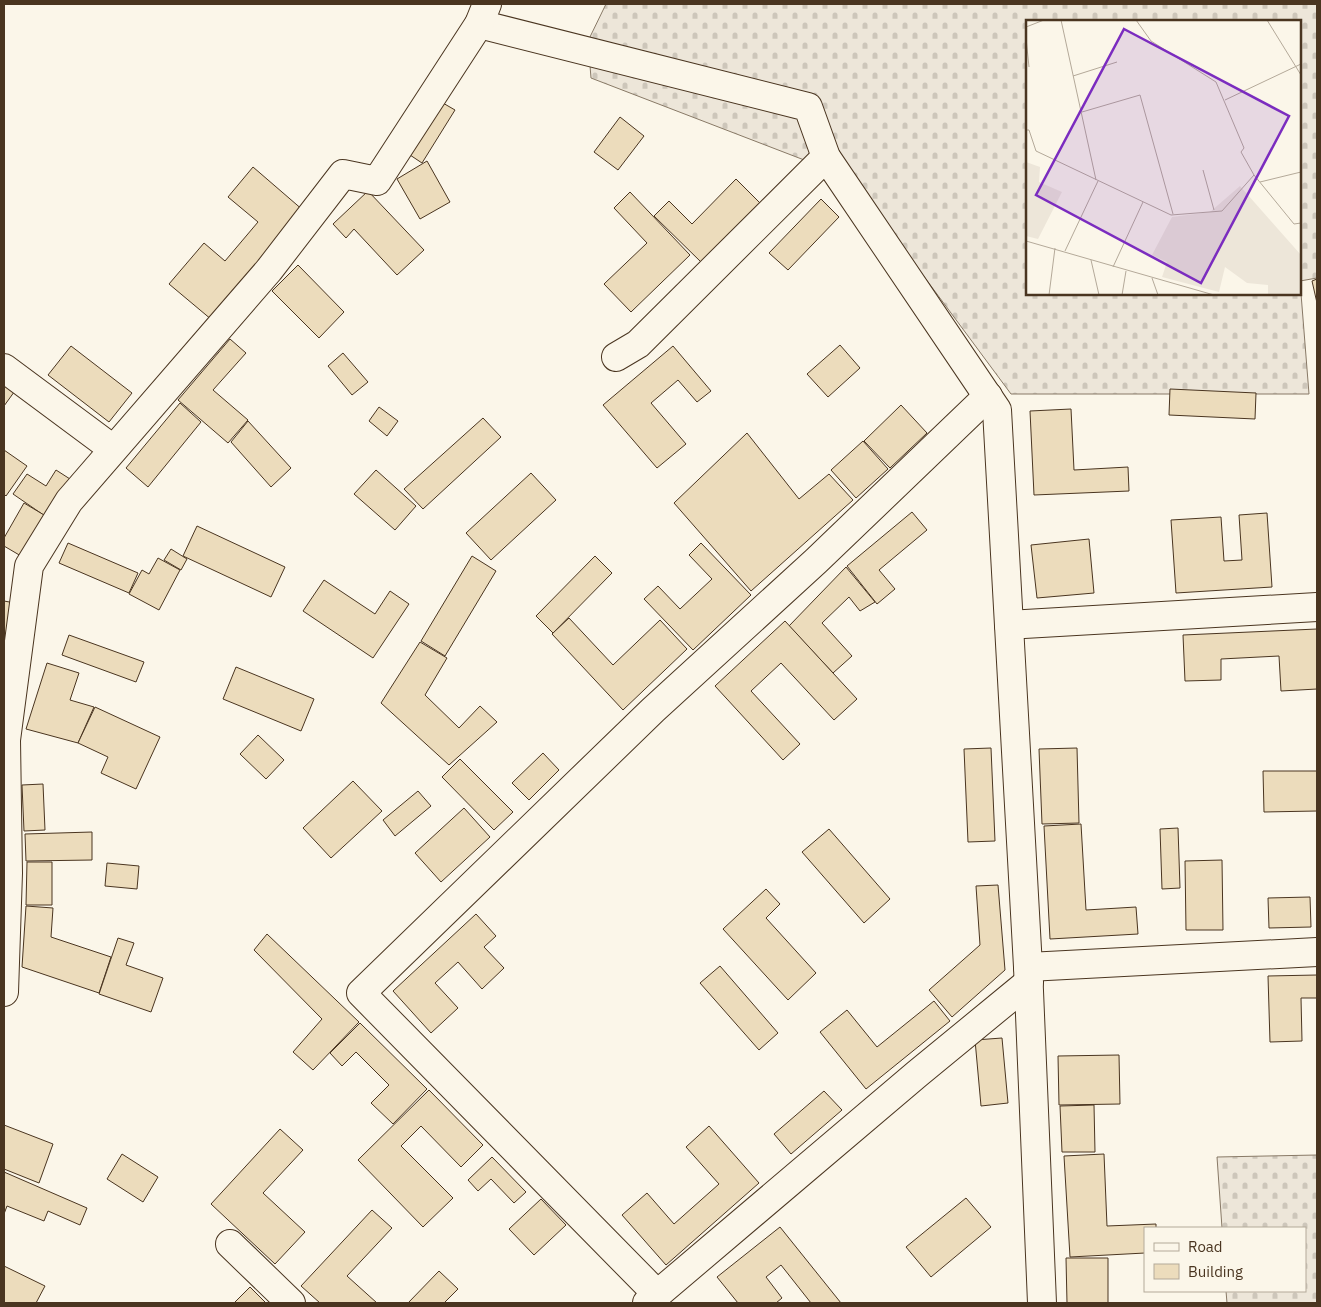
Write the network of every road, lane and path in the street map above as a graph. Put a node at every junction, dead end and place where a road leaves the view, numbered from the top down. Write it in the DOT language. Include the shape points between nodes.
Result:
graph roads {
  1 [pos="483,14"];
  2 [pos="826,157"];
  3 [pos="616,357"];
  4 [pos="4,368"];
  5 [pos="988,396"];
  6 [pos="114,449"];
  7 [pos="1317,607"];
  8 [pos="1009,625"];
  9 [pos="1317,952"];
  10 [pos="1029,975"];
  11 [pos="4,992"];
  12 [pos="230,1244"];
  13 [pos="652,1299"];
  14 [pos="291,1303"];
  15 [pos="1042,1303"];
  1 -- 2 [label="street" via="808,107"];
  1 -- 6 [label="street" via="377,181 343,174 269,270"];
  2 -- 3 [label="street" via="638,344"];
  2 -- 5 [label="street"];
  4 -- 6 [label="street"];
  5 -- 8 [label="street" via="997,410"];
  5 -- 13 [label="street" via="816,561 653,710 361,993"];
  6 -- 11 [label="street" via="69,501 29,566 6,740 8,873"];
  7 -- 8 [label="street"];
  8 -- 10 [label="street"];
  9 -- 10 [label="street"];
  10 -- 13 [label="street"];
  10 -- 15 [label="street"];
  12 -- 14 [label="street"];
}
